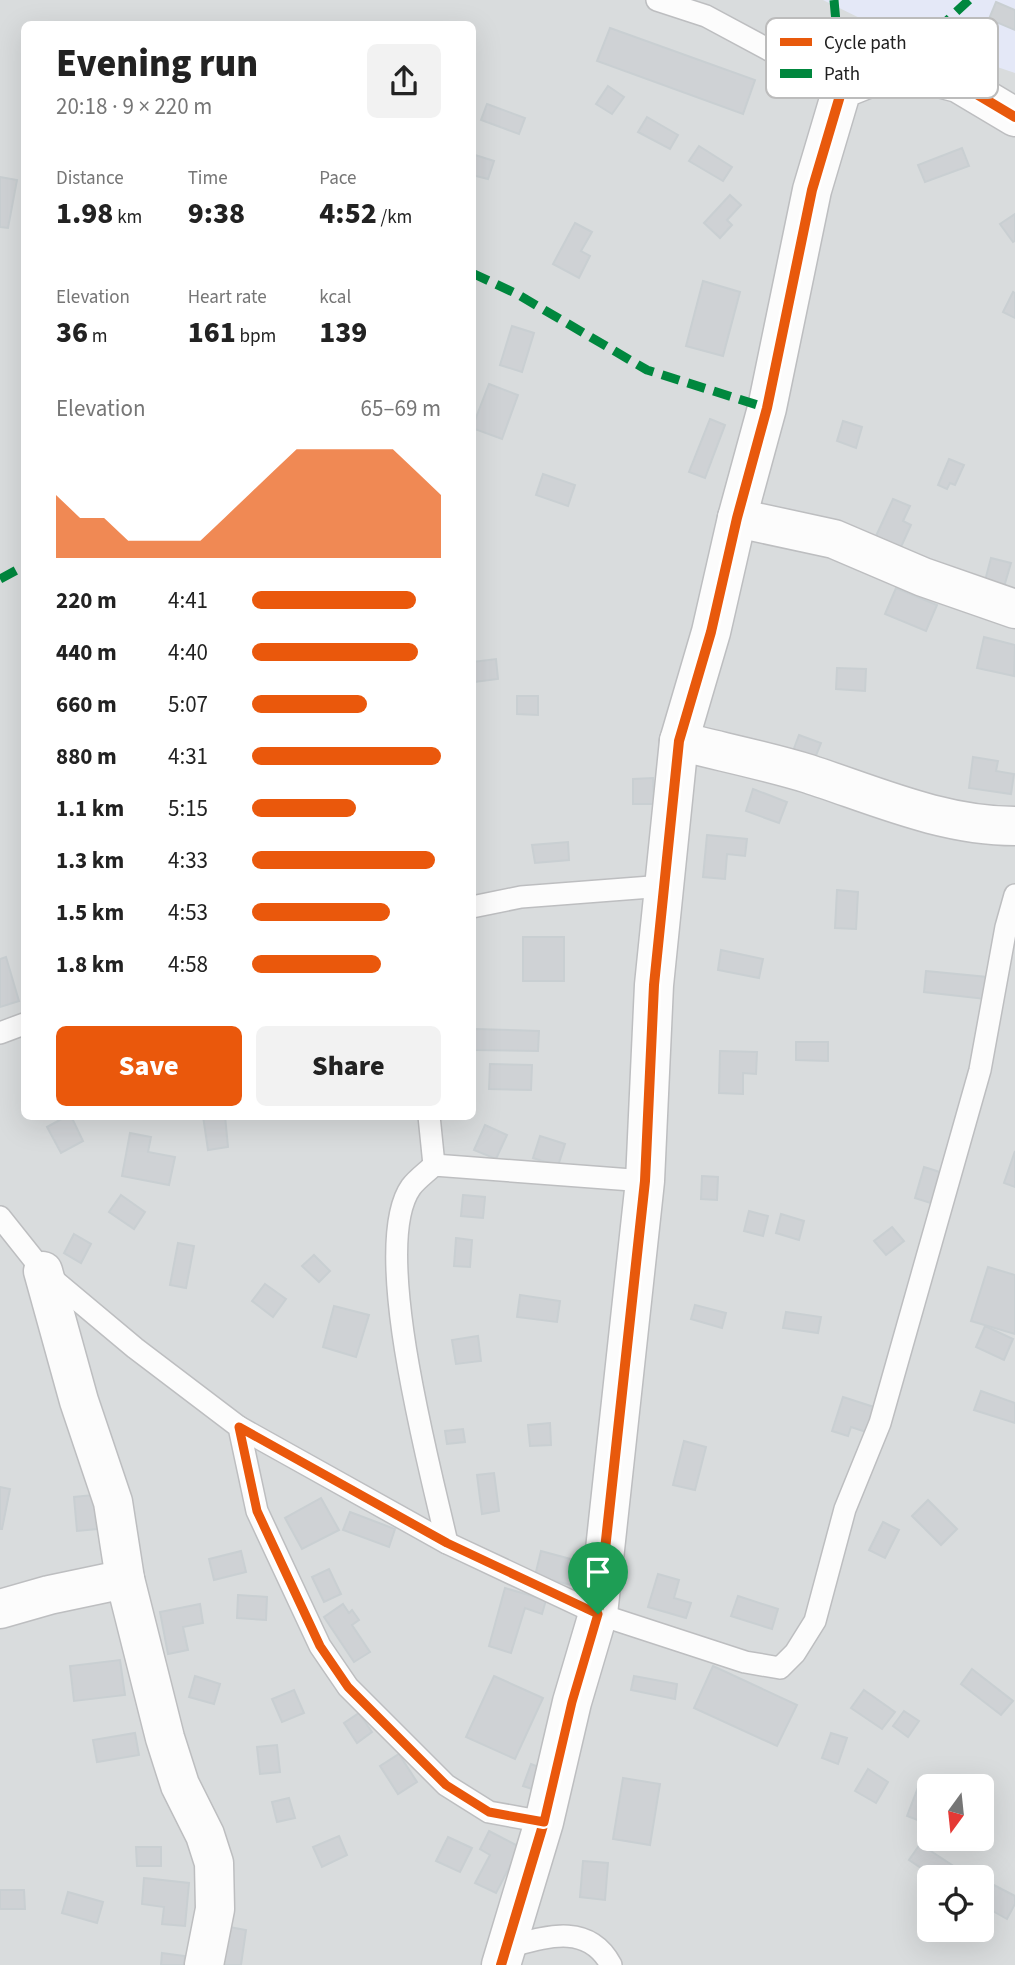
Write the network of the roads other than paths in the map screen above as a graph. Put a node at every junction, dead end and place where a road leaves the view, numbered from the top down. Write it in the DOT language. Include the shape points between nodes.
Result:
graph roads {
  1 [pos="657,0"];
  2 [pos="766,48"];
  3 [pos="839,98"];
  4 [pos="983,98"];
  5 [pos="1015,117"];
  6 [pos="737,518"];
  7 [pos="1015,609"];
  8 [pos="679,741"];
  9 [pos="1015,826"];
  10 [pos="664,886"];
  11 [pos="1015,895"];
  12 [pos="476,906"];
  13 [pos="21,1025"];
  14 [pos="0,1033"];
  15 [pos="429,1120"];
  16 [pos="434,1165"];
  17 [pos="645,1181"];
  18 [pos="0,1217"];
  19 [pos="43,1271"];
  20 [pos="239,1427"];
  21 [pos="447,1543"];
  22 [pos="125,1579"];
  23 [pos="0,1609"];
  24 [pos="598,1614"];
  25 [pos="544,1822"];
  26 [pos="505,1956"];
  27 [pos="204,1965"];
  28 [pos="611,1965"];
  1 -- 2 [label="lane" via="706,16"];
  3 -- 6 [label="street" via="812,190 767,408"];
  4 -- 5 [label="street"];
  6 -- 7 [label="street" via="834,539"];
  6 -- 8 [label="street" via="711,632"];
  8 -- 9 [label="street" via="806,773 933,815 987,826"];
  8 -- 10 [label="street"];
  10 -- 12 [label="lane" via="521,897"];
  10 -- 17 [label="street" via="654,985"];
  11 -- 24 [label="lane" via="980,1070 956,1159 880,1423 845,1509 815,1621 780,1668 745,1662"];
  13 -- 14 [label="lane"];
  15 -- 16 [label="lane"];
  16 -- 17 [label="lane"];
  16 -- 21 [label="lane" via="411,1188 402,1210 398,1296 410,1378"];
  17 -- 24 [label="street"];
  18 -- 19 [label="lane"];
  19 -- 20 [label="lane"];
  19 -- 22 [label="street" via="113,1502"];
  20 -- 21 [label="lane"];
  20 -- 25 [label="lane" via="257,1511 320,1646 348,1687 446,1785 489,1812"];
  21 -- 24 [label="lane"];
  22 -- 23 [label="street"];
  22 -- 27 [label="street" via="169,1750 214,1863 215,1909"];
  24 -- 25 [label="street"];
  25 -- 26 [label="street"];
  26 -- 28 [label="lane" via="552,1935 578,1936 606,1955"];
}
